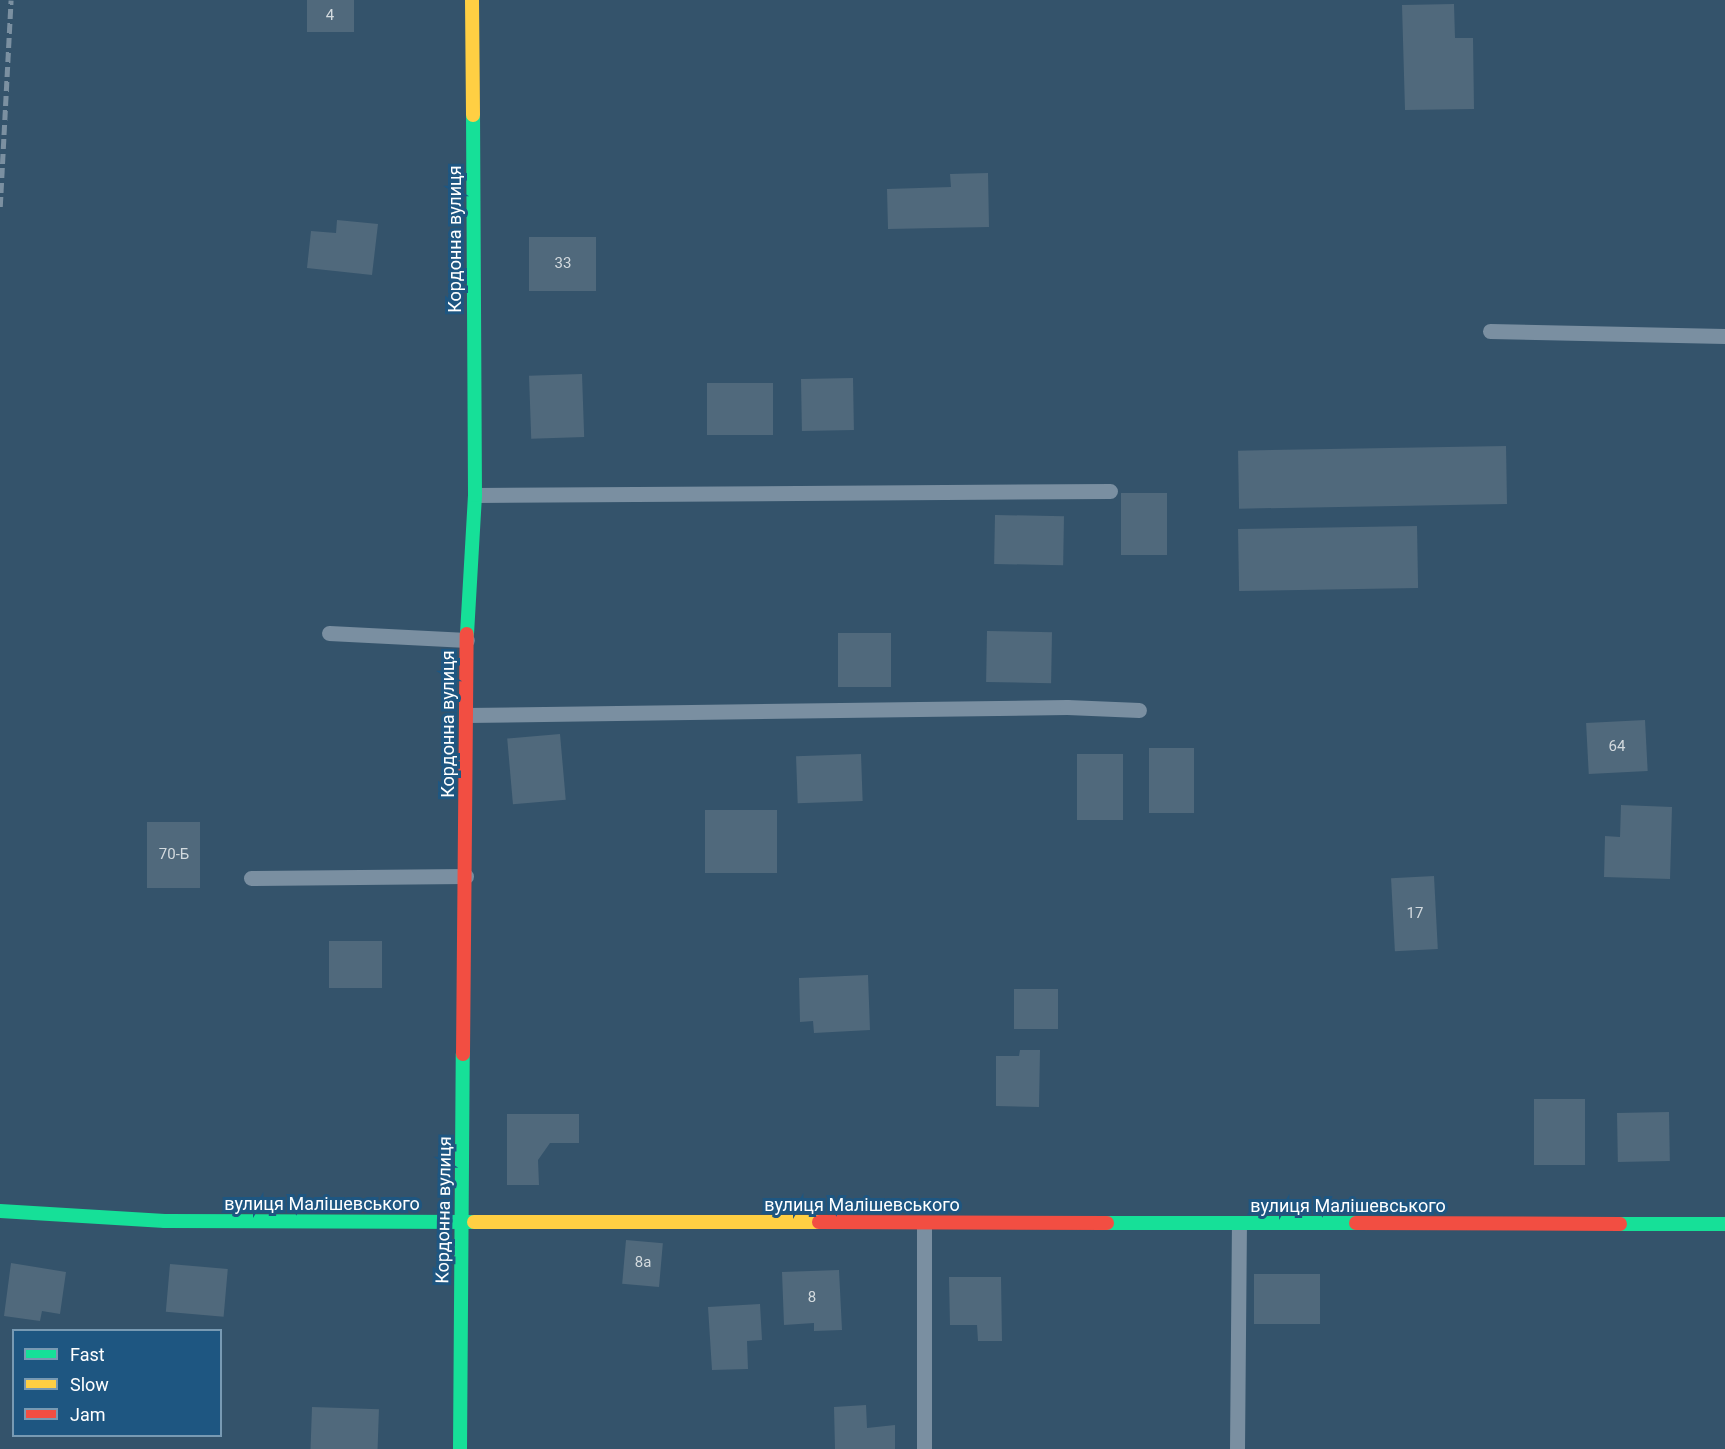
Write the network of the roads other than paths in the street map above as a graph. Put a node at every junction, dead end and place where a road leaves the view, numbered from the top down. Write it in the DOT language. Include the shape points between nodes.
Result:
graph roads {
  1 [pos="472,0"];
  2 [pos="1490,331"];
  3 [pos="1725,336"];
  4 [pos="1110,490"];
  5 [pos="475,495"];
  6 [pos="329,633"];
  7 [pos="467,640"];
  8 [pos="1139,710"];
  9 [pos="466,715"];
  10 [pos="466,876"];
  11 [pos="251,878"];
  12 [pos="0,1211"];
  13 [pos="462,1223"];
  14 [pos="924,1223"];
  15 [pos="1239,1224"];
  16 [pos="1725,1224"];
  17 [pos="460,1449"];
  18 [pos="924,1449"];
  19 [pos="1237,1449"];
  1 -- 5 [label="street, Кордонна вулиця"];
  2 -- 3 [label="lane"];
  4 -- 5 [label="lane"];
  5 -- 7 [label="street, Кордонна вулиця"];
  6 -- 7 [label="lane"];
  7 -- 9 [label="street, Кордонна вулиця"];
  8 -- 9 [label="lane" via="1067,707"];
  9 -- 10 [label="street, Кордонна вулиця"];
  10 -- 11 [label="lane"];
  10 -- 13 [label="street, Кордонна вулиця"];
  12 -- 13 [label="street, вулиця Малішевського" via="165,1221"];
  13 -- 14 [label="street, вулиця Малішевського"];
  13 -- 17 [label="street, Кордонна вулиця"];
  14 -- 15 [label="street, вулиця Малішевського"];
  14 -- 18 [label="lane"];
  15 -- 16 [label="street, вулиця Малішевського"];
  15 -- 19 [label="lane"];
}
